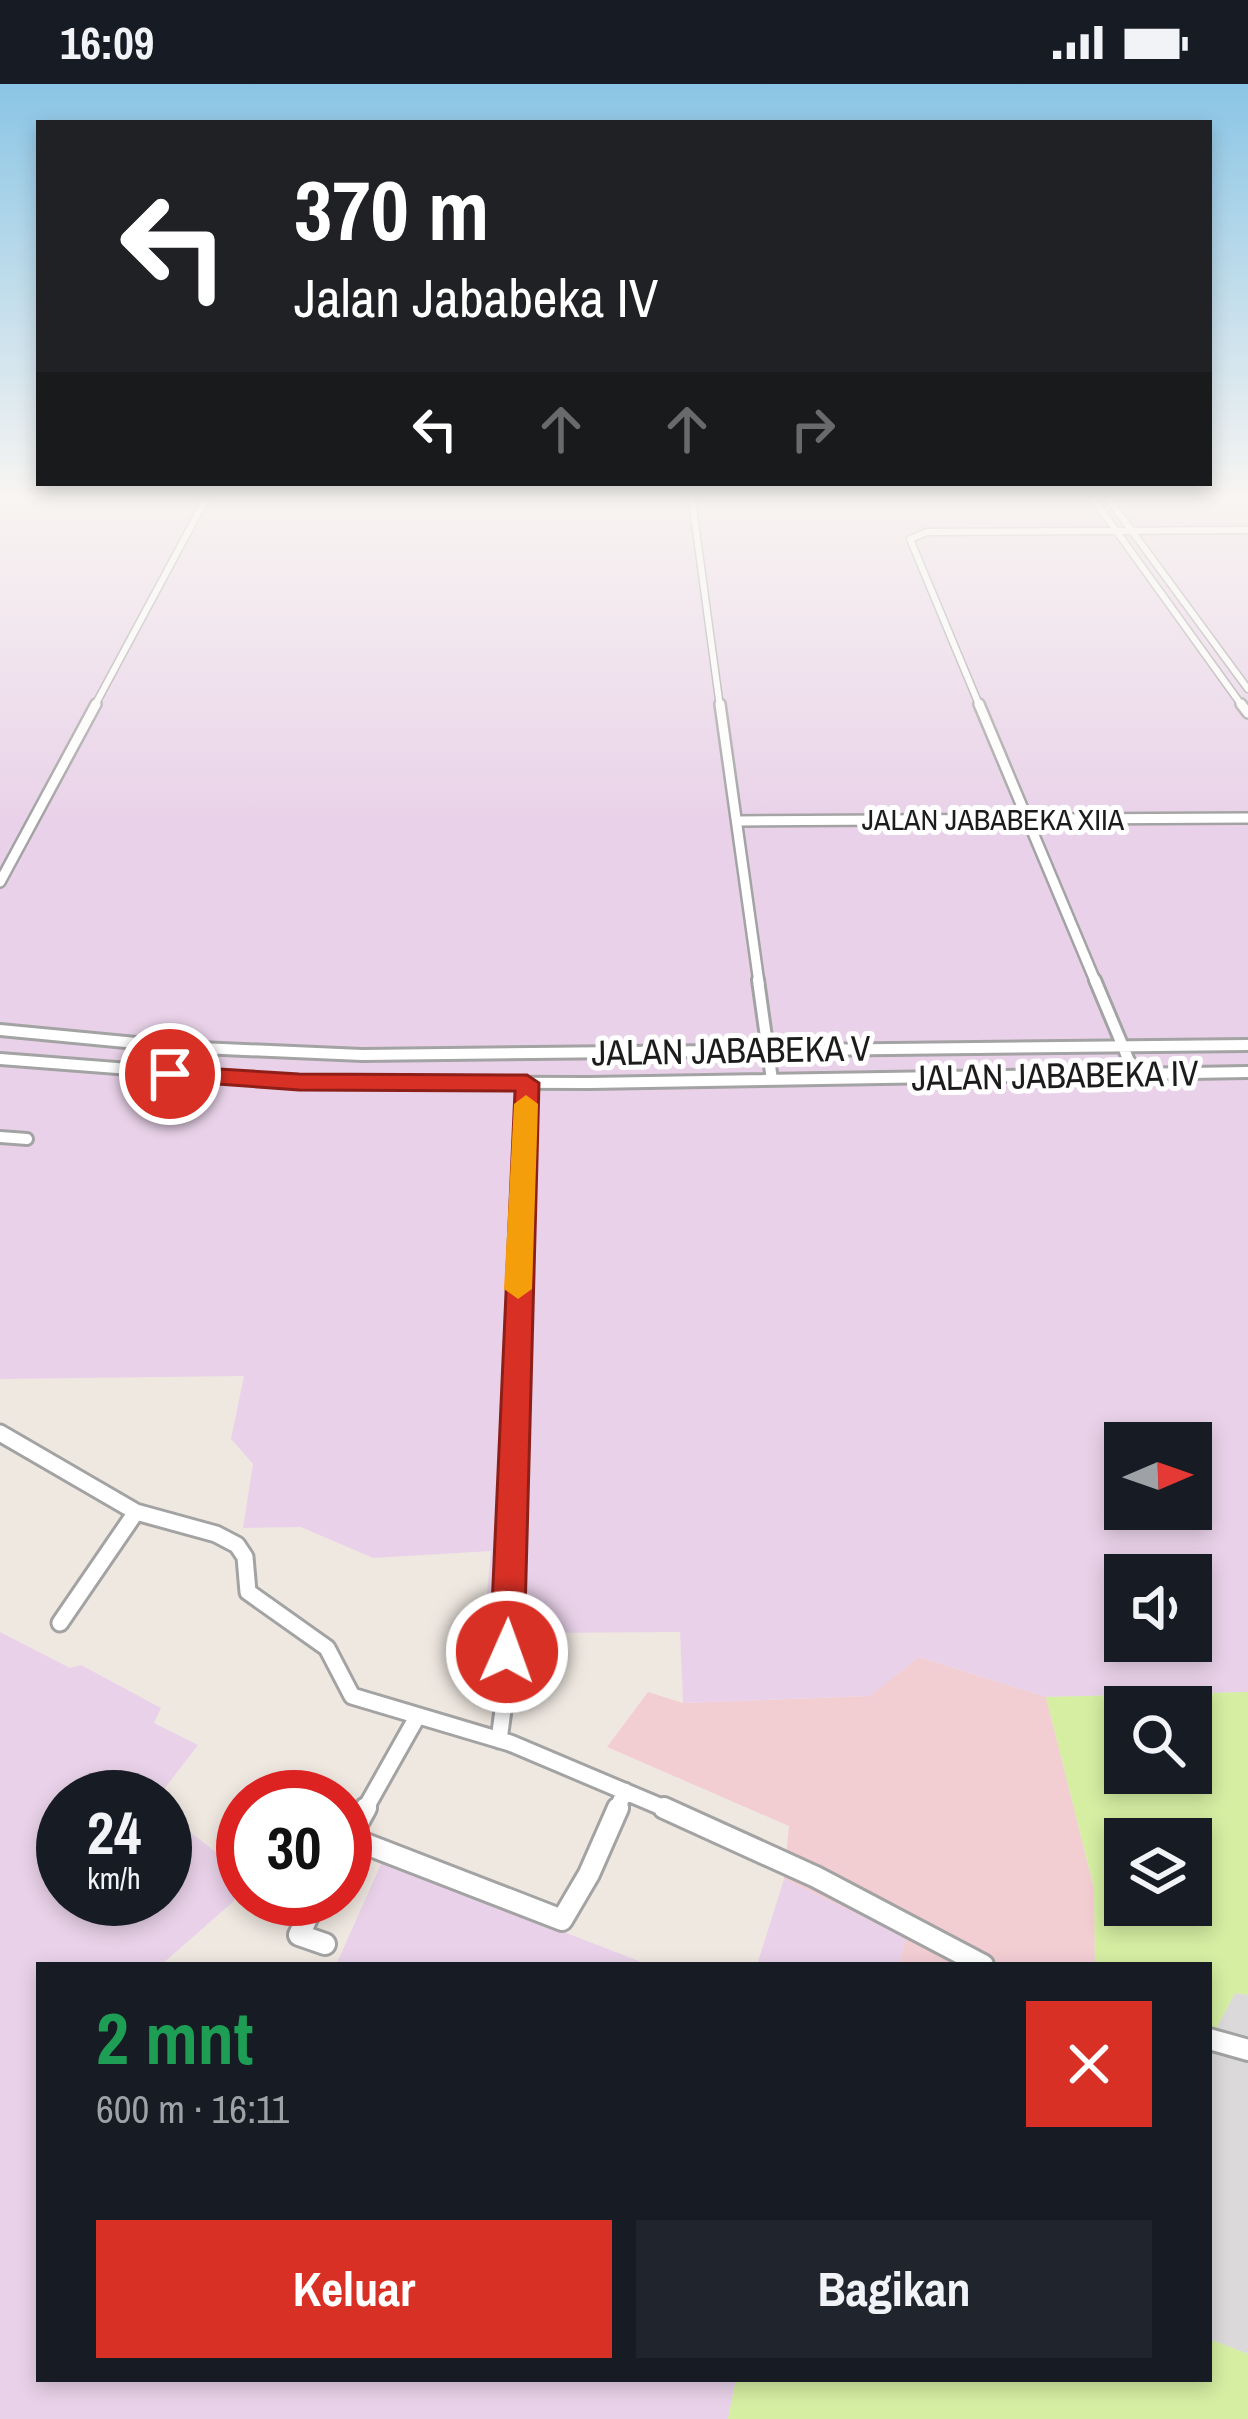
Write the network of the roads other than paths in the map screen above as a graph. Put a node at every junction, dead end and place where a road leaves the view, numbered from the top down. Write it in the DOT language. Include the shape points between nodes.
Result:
graph roads {
  1 [pos="150,602"];
  2 [pos="707,602"];
  3 [pos="937,602"];
  4 [pos="1167,602"];
  5 [pos="1186,602"];
  6 [pos="1248,688"];
  7 [pos="1248,713"];
  8 [pos="1248,818"];
  9 [pos="1030,819"];
  10 [pos="738,821"];
  11 [pos="0,882"];
  12 [pos="0,1030"];
  13 [pos="1248,1045"];
  14 [pos="1123,1046"];
  15 [pos="771,1049"];
  16 [pos="0,1059"];
  17 [pos="1248,1072"];
  18 [pos="1134,1073"];
  19 [pos="772,1080"];
  20 [pos="527,1083"];
  21 [pos="5,1138"];
  22 [pos="28,1139"];
  23 [pos="0,1150"];
  24 [pos="0,1433"];
  25 [pos="136,1512"];
  26 [pos="60,1624"];
  27 [pos="417,1717"];
  28 [pos="499,1740"];
  29 [pos="625,1791"];
  30 [pos="372,1795"];
  31 [pos="372,1850"];
  32 [pos="303,1926"];
  33 [pos="325,1944"];
  34 [pos="977,1962"];
  35 [pos="1212,2040"];
  36 [pos="1248,2050"];
  1 -- 11 [label="street"];
  2 -- 10 [label="street"];
  3 -- 9 [label="street"];
  4 -- 7 [label="street"];
  5 -- 6 [label="street"];
  8 -- 9 [label="street, JALAN JABABEKA XIIA"];
  9 -- 10 [label="street, JALAN JABABEKA XIIA"];
  9 -- 14 [label="street"];
  10 -- 15 [label="street"];
  12 -- 15 [label="street, JALAN JABABEKA V" via="304,1054"];
  13 -- 14 [label="street, JALAN JABABEKA V"];
  14 -- 15 [label="street, JALAN JABABEKA V"];
  14 -- 18 [label="street"];
  15 -- 19 [label="street"];
  16 -- 20 [label="street, JALAN JABABEKA IV" via="256,1081"];
  17 -- 18 [label="street, JALAN JABABEKA IV"];
  18 -- 19 [label="street, JALAN JABABEKA IV"];
  19 -- 20 [label="street, JALAN JABABEKA IV"];
  20 -- 28 [label="street"];
  21 -- 22 [label="street"];
  21 -- 23 [label="street"];
  24 -- 25 [label="street"];
  25 -- 26 [label="street"];
  25 -- 27 [label="street" via="237,1545 248,1592 327,1648 352,1696"];
  27 -- 28 [label="street"];
  27 -- 30 [label="street"];
  28 -- 29 [label="street"];
  29 -- 31 [label="street" via="562,1920"];
  29 -- 34 [label="street" via="816,1877"];
  32 -- 33 [label="street" via="299,1935"];
  35 -- 36 [label="street"];
}
